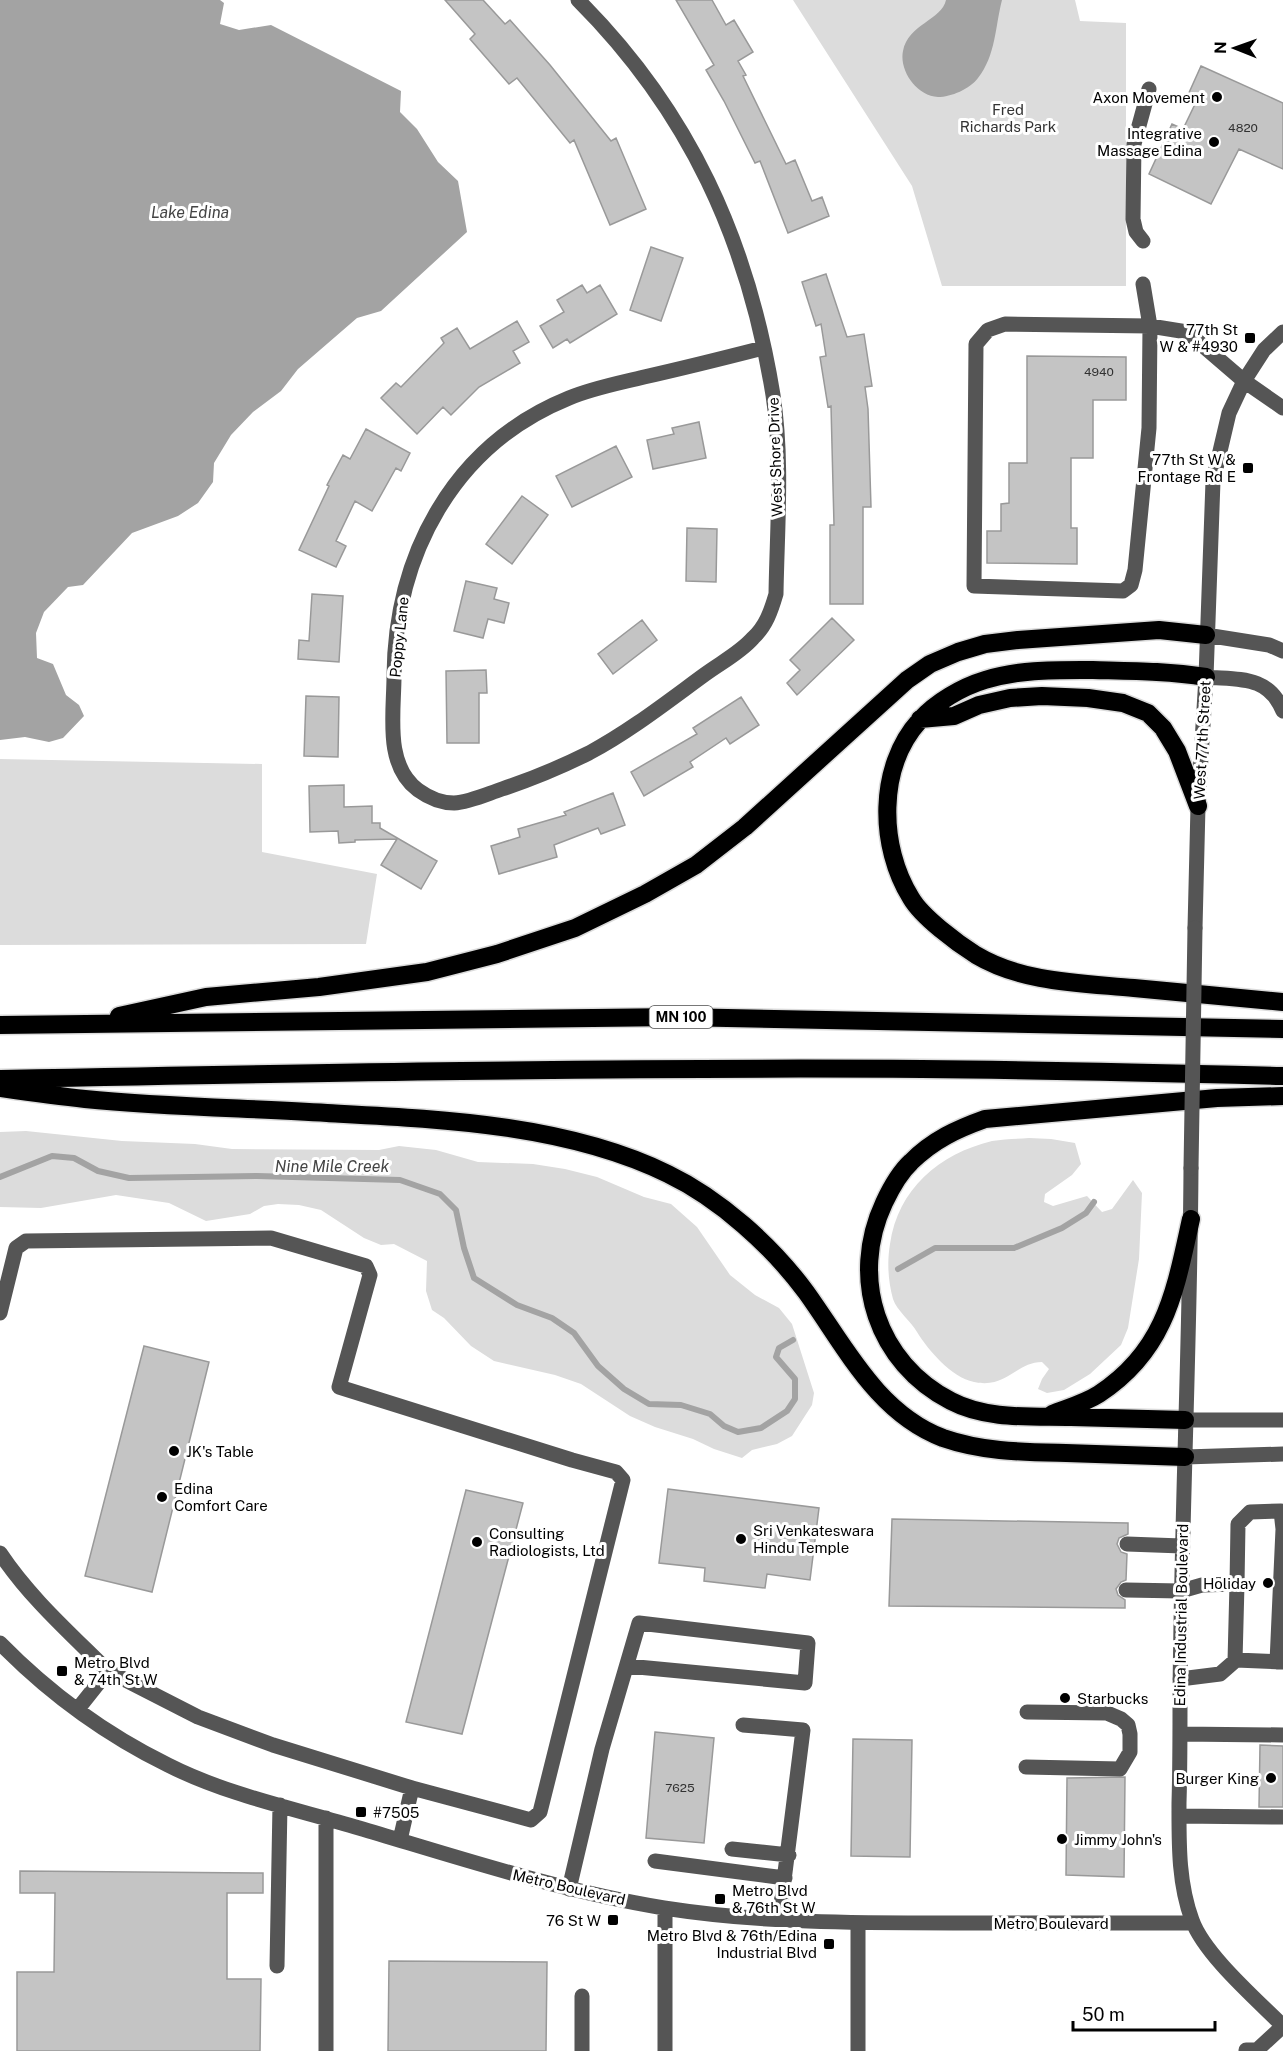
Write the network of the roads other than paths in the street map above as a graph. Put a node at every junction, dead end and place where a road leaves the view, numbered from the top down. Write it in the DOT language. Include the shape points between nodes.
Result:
graph roads {
  1 [pos="578,0"];
  2 [pos="1149,88"];
  3 [pos="1143,241"];
  4 [pos="1143,284"];
  5 [pos="1150,326"];
  6 [pos="1283,332"];
  7 [pos="763,348"];
  8 [pos="1244,381"];
  9 [pos="1283,408"];
  10 [pos="1206,635"];
  11 [pos="1283,651"];
  12 [pos="1206,677"];
  13 [pos="1283,711"];
  14 [pos="920,719"];
  15 [pos="475,798"];
  16 [pos="1198,806"];
  17 [pos="1283,1002"];
  18 [pos="78,1024"];
  19 [pos="0,1025"];
  20 [pos="1283,1029"];
  21 [pos="1283,1076"];
  22 [pos="0,1079"];
  23 [pos="0,1088"];
  24 [pos="1283,1096"];
  25 [pos="1191,1168"];
  26 [pos="1191,1219"];
  27 [pos="0,1313"];
  28 [pos="1046,1417"];
  29 [pos="1185,1420"];
  30 [pos="1283,1420"];
  31 [pos="1283,1454"];
  32 [pos="1185,1457"];
  33 [pos="1127,1544"];
  34 [pos="1182,1546"];
  35 [pos="0,1553"];
  36 [pos="1237,1584"];
  37 [pos="1126,1590"];
  38 [pos="1181,1591"];
  39 [pos="0,1643"];
  40 [pos="1235,1661"];
  41 [pos="1280,1662"];
  42 [pos="627,1666"];
  43 [pos="108,1671"];
  44 [pos="1180,1679"];
  45 [pos="77,1710"];
  46 [pos="1027,1712"];
  47 [pos="742,1725"];
  48 [pos="1180,1734"];
  49 [pos="1283,1735"];
  50 [pos="1026,1767"];
  51 [pos="412,1788"];
  52 [pos="280,1804"];
  53 [pos="1179,1816"];
  54 [pos="1283,1817"];
  55 [pos="326,1818"];
  56 [pos="400,1840"];
  57 [pos="732,1849"];
  58 [pos="789,1855"];
  59 [pos="655,1861"];
  60 [pos="785,1878"];
  61 [pos="569,1889"];
  62 [pos="665,1908"];
  63 [pos="780,1920"];
  64 [pos="858,1923"];
  65 [pos="1193,1923"];
  66 [pos="277,1966"];
  67 [pos="582,1996"];
  68 [pos="1283,2026"];
  69 [pos="1246,2050"];
  70 [pos="326,2051"];
  71 [pos="582,2051"];
  72 [pos="664,2051"];
  73 [pos="858,2051"];
  1 -- 7 [label="street, West Shore Drive" via="610,32 654,88 692,148 724,212 748,279"];
  2 -- 3 [label="street" via="1134,144 1133,219"];
  4 -- 5 [label="street"];
  5 -- 5 [label="street" via="1005,324 988,330 976,344 974,586 1123,591 1131,585 1149,428"];
  5 -- 8 [label="street" via="1186,332"];
  6 -- 8 [label="street, West 77th Street" via="1264,350"];
  7 -- 15 [label="street, West Shore Drive" via="777,444 776,594 768,618 753,639 644,719 590,752"];
  7 -- 15 [label="street, Poppy Lane" via="570,398 527,419 488,447 429,522 399,610 394,658 394,744 406,780 420,792 436,801 456,803"];
  8 -- 9 [label="street"];
  8 -- 10 [label="street, West 77th Street" via="1229,413 1213,481"];
  10 -- 11 [label="street" via="1269,645"];
  10 -- 12 [label="street, West 77th Street"];
  10 -- 18 [label="highway" via="1159,630 1017,640 967,649 939,660 907,680 745,827 696,865 645,894 564,931 427,972 206,997"];
  12 -- 13 [label="street" via="1266,687"];
  12 -- 14 [label="highway" via="1166,671 1015,673 957,692"];
  12 -- 16 [label="street, West 77th Street"];
  14 -- 16 [label="highway" via="954,716 1010,698 1088,698 1123,703 1148,714 1163,728 1177,751"];
  14 -- 17 [label="highway" via="895,766 887,810 889,843 897,872 912,901 942,930 976,955 1018,973 1059,981"];
  16 -- 25 [label="street, West 77th Street, bridge"];
  18 -- 19 [label="highway, MN 100"];
  18 -- 20 [label="highway, MN 100" via="678,1017"];
  21 -- 22 [label="highway" via="725,1069"];
  23 -- 32 [label="highway" via="86,1099 412,1118 498,1127 567,1139 620,1154 669,1174 748,1229 806,1292 862,1373 915,1424 940,1437 987,1450"];
  24 -- 28 [label="highway" via="1217,1098 985,1119 953,1130 910,1162 894,1184 871,1237 869,1281 883,1333 895,1354 927,1386 951,1402 977,1412"];
  25 -- 26 [label="street, Edina Industrial Boulevard"];
  26 -- 28 [label="highway" via="1176,1290 1163,1323 1131,1369 1098,1395"];
  26 -- 29 [label="street, Edina Industrial Boulevard"];
  27 -- 51 [label="street" via="16,1248 26,1241 271,1238 306,1247 366,1266 370,1275 339,1387 616,1472 622,1480 540,1812 531,1820"];
  28 -- 29 [label="highway"];
  29 -- 30 [label="street"];
  29 -- 32 [label="street, Edina Industrial Boulevard"];
  31 -- 32 [label="street"];
  32 -- 34 [label="street, Edina Industrial Boulevard"];
  33 -- 34 [label="street"];
  34 -- 38 [label="street, Edina Industrial Boulevard"];
  35 -- 43 [label="street" via="35,1599"];
  36 -- 38 [label="street" via="1202,1584"];
  36 -- 40 [label="street"];
  36 -- 41 [label="street" via="1238,1524 1250,1512 1281,1511"];
  37 -- 38 [label="street"];
  38 -- 44 [label="street, Edina Industrial Boulevard"];
  39 -- 45 [label="street, Metro Boulevard"];
  40 -- 41 [label="street"];
  40 -- 44 [label="street" via="1220,1674"];
  42 -- 42 [label="street" via="639,1623 808,1643 805,1683"];
  42 -- 61 [label="street" via="602,1749"];
  43 -- 45 [label="street"];
  43 -- 51 [label="street" via="198,1717"];
  44 -- 48 [label="street, Edina Industrial Boulevard"];
  45 -- 52 [label="street, Metro Boulevard" via="170,1766"];
  46 -- 50 [label="street" via="1107,1713 1128,1725 1130,1752 1120,1769"];
  47 -- 58 [label="street" via="803,1731"];
  48 -- 49 [label="street"];
  48 -- 53 [label="street, Edina Industrial Boulevard"];
  51 -- 56 [label="street"];
  52 -- 55 [label="street, Metro Boulevard"];
  52 -- 66 [label="street"];
  53 -- 54 [label="street"];
  53 -- 65 [label="street, Edina Industrial Boulevard" via="1181,1874"];
  55 -- 56 [label="street, Metro Boulevard"];
  55 -- 70 [label="street"];
  56 -- 61 [label="street, Metro Boulevard"];
  57 -- 58 [label="street"];
  58 -- 60 [label="street"];
  59 -- 60 [label="street"];
  60 -- 63 [label="street"];
  61 -- 62 [label="street, Metro Boulevard"];
  62 -- 63 [label="street, Metro Boulevard"];
  62 -- 72 [label="street"];
  63 -- 64 [label="street, Metro Boulevard"];
  64 -- 65 [label="street, Metro Boulevard"];
  64 -- 73 [label="street"];
  65 -- 68 [label="street, Edina Industrial Boulevard" via="1229,1972"];
  67 -- 71 [label="street"];
  68 -- 69 [label="street" via="1257,2050"];
}
